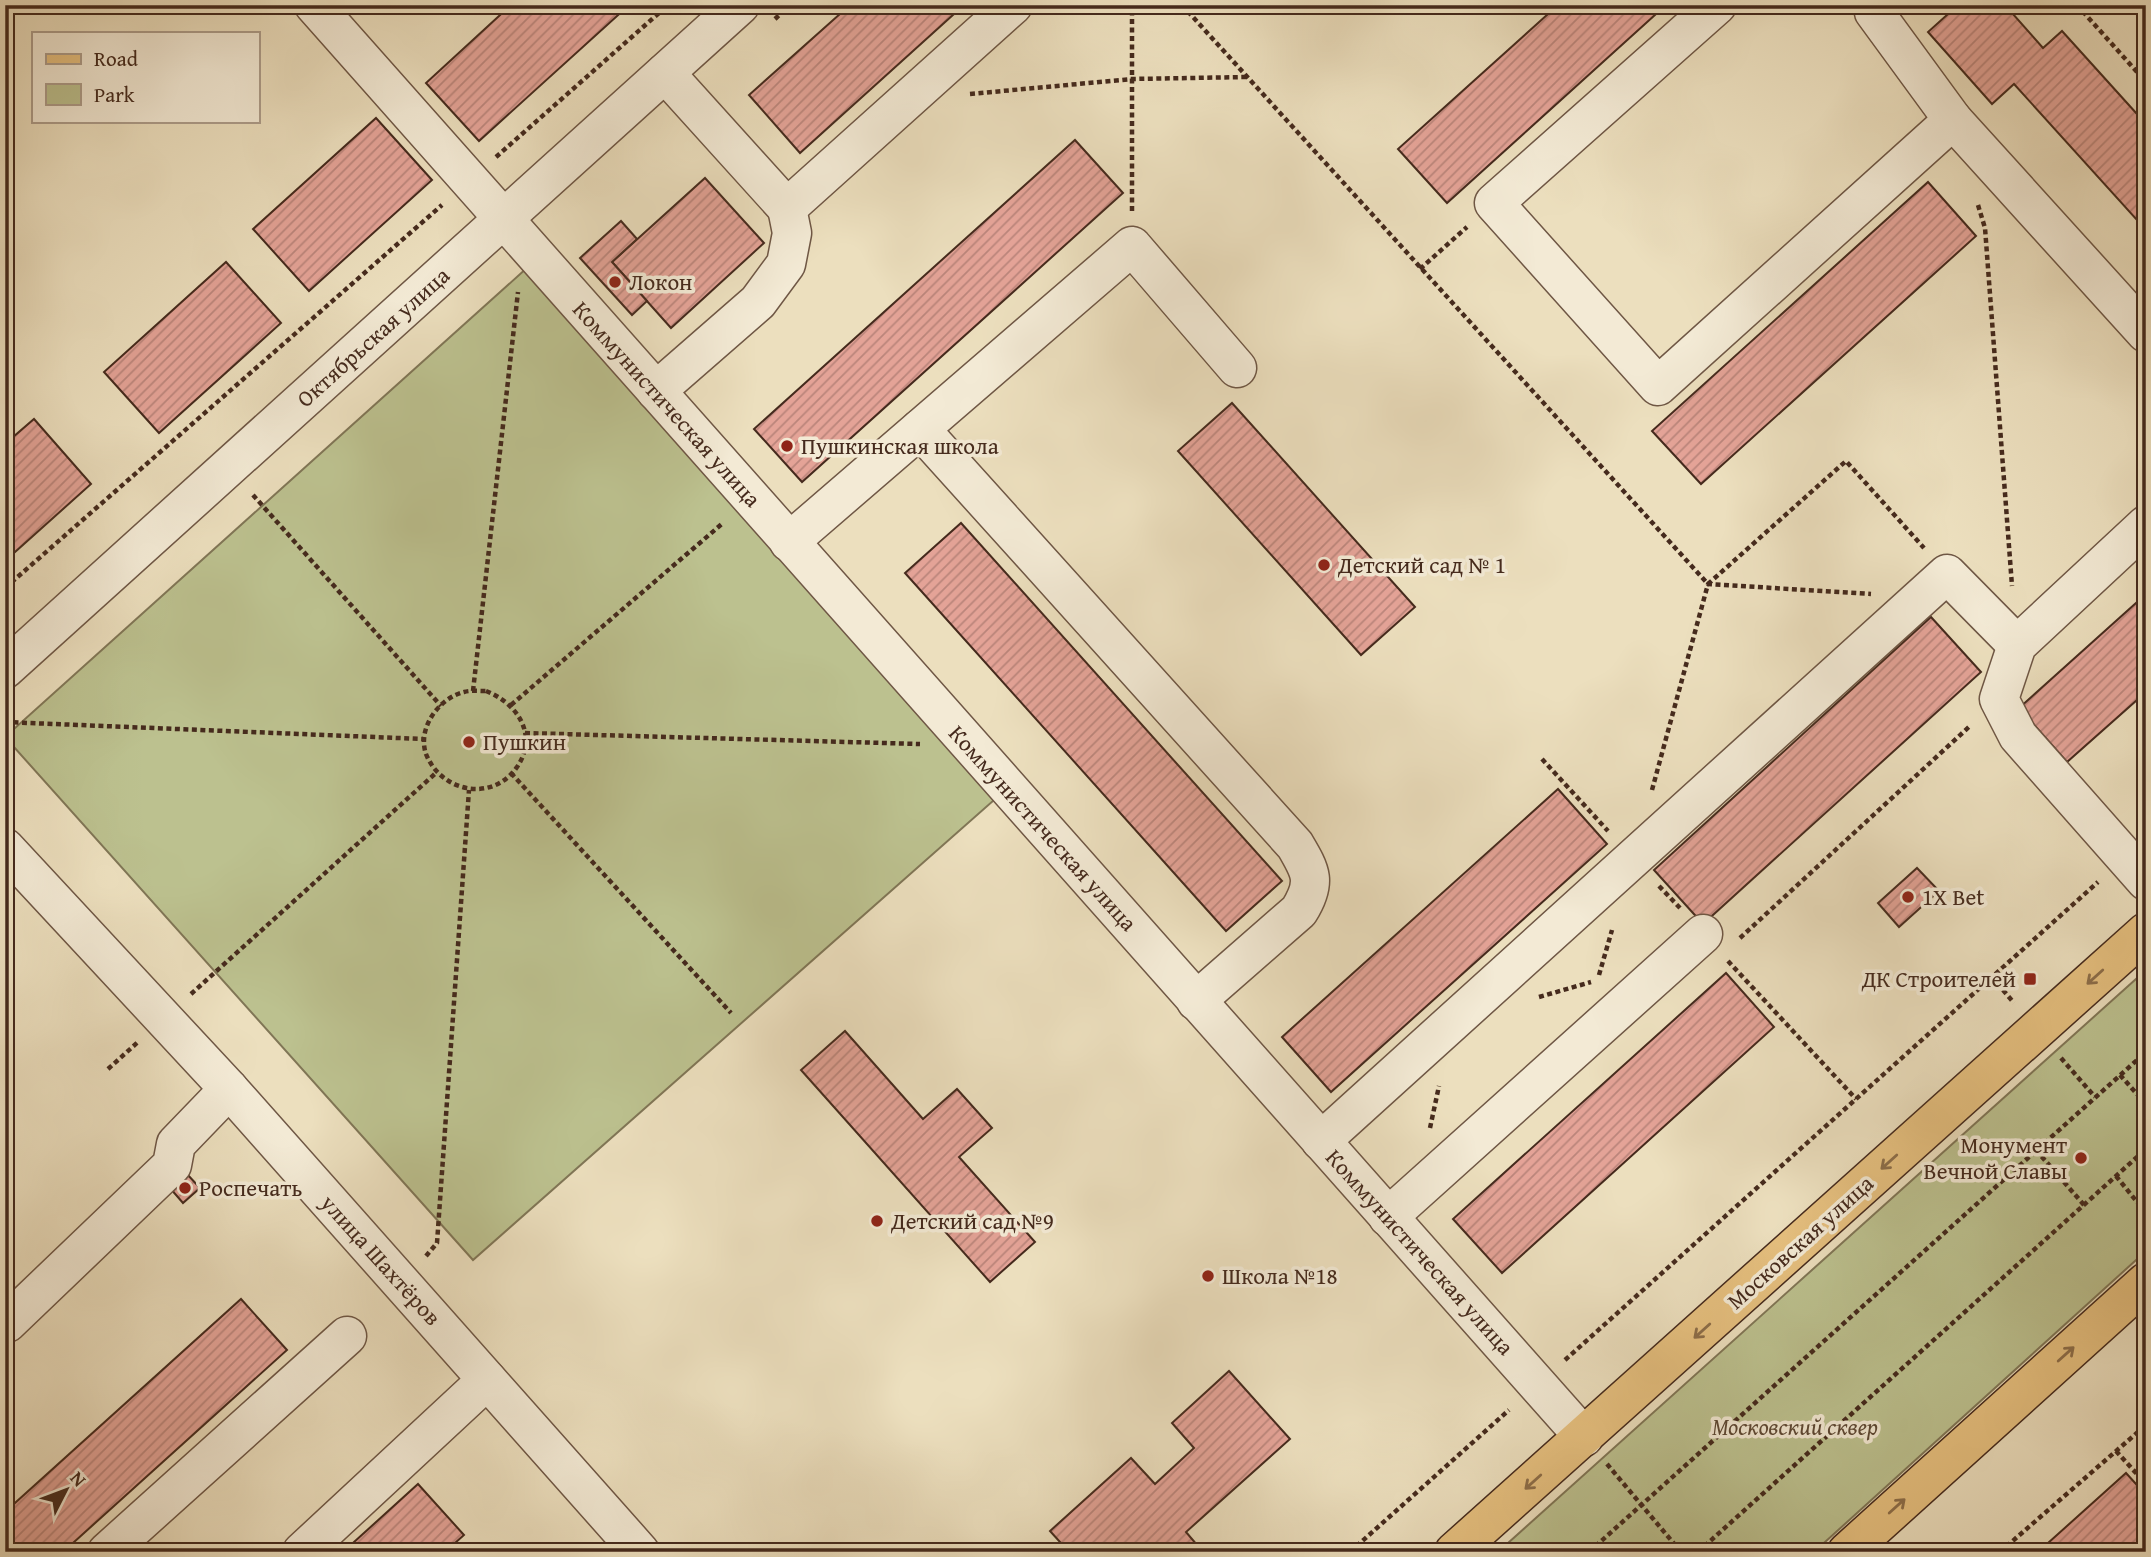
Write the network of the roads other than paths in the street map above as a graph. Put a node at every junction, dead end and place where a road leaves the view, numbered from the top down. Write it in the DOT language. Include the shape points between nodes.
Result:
graph roads {
  1 [pos="314,5"];
  2 [pos="740,5"];
  3 [pos="1013,5"];
  4 [pos="1717,5"];
  5 [pos="1874,8"];
  6 [pos="665,73"];
  7 [pos="1953,120"];
  8 [pos="787,208"];
  9 [pos="514,232"];
  10 [pos="2146,333"];
  11 [pos="1237,368"];
  12 [pos="656,391"];
  13 [pos="920,429"];
  14 [pos="2146,525"];
  15 [pos="789,542"];
  16 [pos="2017,645"];
  17 [pos="5,669"];
  18 [pos="5,848"];
  19 [pos="2135,869"];
  20 [pos="2146,932"];
  21 [pos="1718,939"];
  22 [pos="1196,1001"];
  23 [pos="229,1089"];
  24 [pos="1321,1140"];
  25 [pos="1388,1217"];
  26 [pos="2146,1282"];
  27 [pos="7,1323"];
  28 [pos="347,1336"];
  29 [pos="487,1380"];
  30 [pos="1584,1437"];
  31 [pos="107,1552"];
  32 [pos="302,1552"];
  33 [pos="640,1552"];
  34 [pos="1454,1552"];
  35 [pos="1847,1552"];
  1 -- 9 [label="street, Коммунистическая улица"];
  2 -- 6 [label="street, Октябрьская улица"];
  3 -- 8 [label="street"];
  4 -- 7 [label="street" via="1494,203 1658,386"];
  5 -- 7 [label="street"];
  6 -- 8 [label="street"];
  6 -- 9 [label="street, Октябрьская улица"];
  7 -- 10 [label="street"];
  8 -- 12 [label="street" via="792,233 786,264 758,302"];
  9 -- 12 [label="street, Коммунистическая улица"];
  9 -- 17 [label="street, Октябрьская улица"];
  11 -- 13 [label="street" via="1132,246"];
  12 -- 15 [label="street, Коммунистическая улица"];
  13 -- 15 [label="street"];
  13 -- 22 [label="street" via="1295,845 1306,864 1312,878 1299,911"];
  14 -- 16 [label="street"];
  15 -- 22 [label="street, Коммунистическая улица"];
  16 -- 19 [label="street" via="1999,699 2018,736"];
  16 -- 24 [label="street" via="1947,575"];
  18 -- 23 [label="street, улица Шахтёров"];
  20 -- 30 [label="main road, Московская улица, one-way"];
  21 -- 25 [label="street"];
  22 -- 24 [label="street, Коммунистическая улица"];
  23 -- 27 [label="street" via="176,1144 172,1165"];
  23 -- 29 [label="street, улица Шахтёров"];
  24 -- 25 [label="street, Коммунистическая улица"];
  25 -- 30 [label="street, Коммунистическая улица"];
  35 -- 26 [label="main road, one-way"];
  28 -- 31 [label="street"];
  29 -- 32 [label="street"];
  29 -- 33 [label="street, улица Шахтёров"];
  30 -- 34 [label="main road, Московская улица, one-way"];
}
